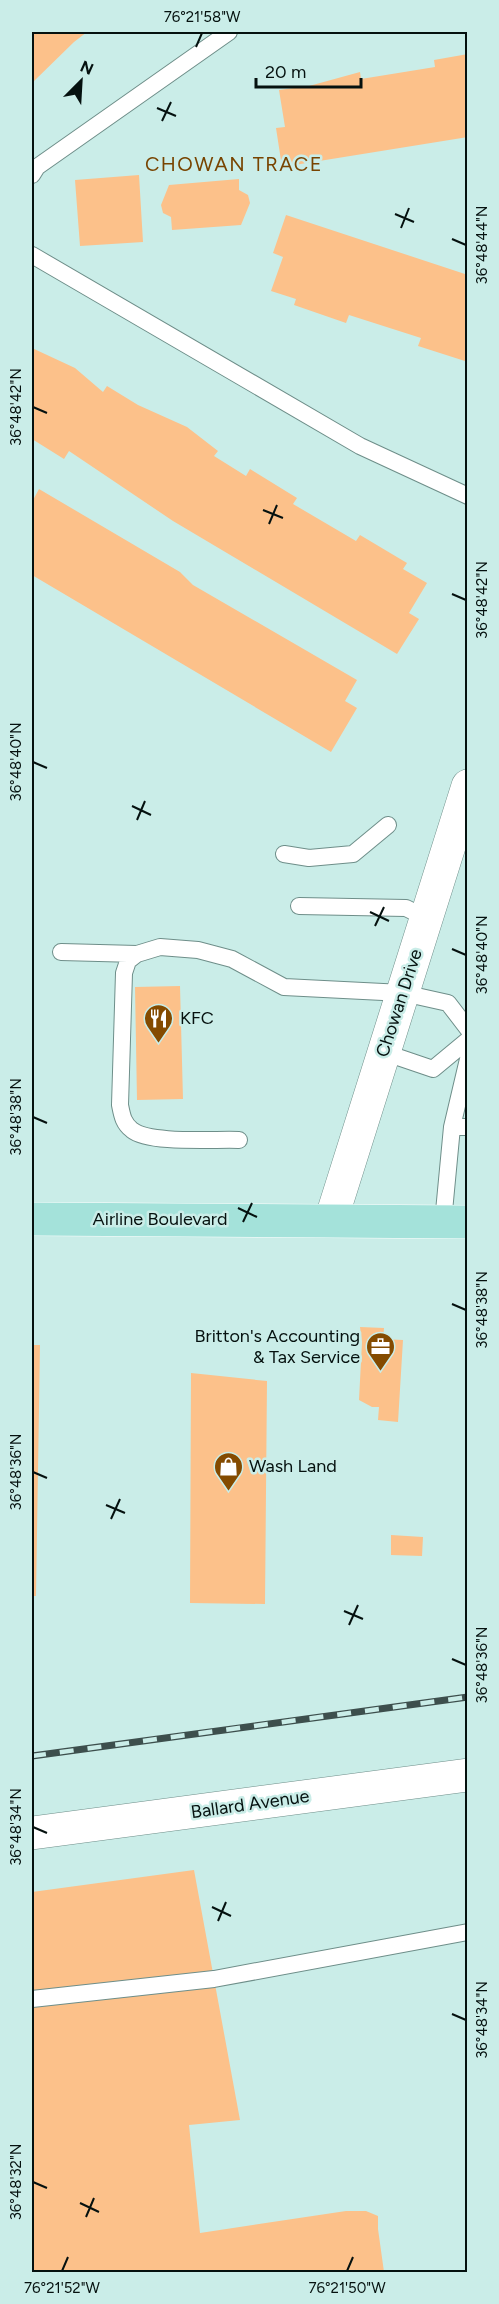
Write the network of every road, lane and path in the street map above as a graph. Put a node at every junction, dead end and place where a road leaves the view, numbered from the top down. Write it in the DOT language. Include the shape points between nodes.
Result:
graph roads {
  1 [pos="229,32"];
  2 [pos="32,175"];
  3 [pos="32,255"];
  4 [pos="468,496"];
  5 [pos="468,786"];
  6 [pos="388,825"];
  7 [pos="460,833"];
  8 [pos="284,854"];
  9 [pos="299,906"];
  10 [pos="426,918"];
  11 [pos="61,952"];
  12 [pos="137,954"];
  13 [pos="403,993"];
  14 [pos="468,1029"];
  15 [pos="468,1040"];
  16 [pos="383,1052"];
  17 [pos="468,1059"];
  18 [pos="460,1127"];
  19 [pos="239,1140"];
  20 [pos="32,1218"];
  21 [pos="331,1220"];
  22 [pos="455,1222"];
  23 [pos="468,1775"];
  24 [pos="32,1833"];
  25 [pos="468,1932"];
  26 [pos="32,1999"];
  1 -- 2 [label="lane"];
  3 -- 4 [label="lane" via="360,446"];
  5 -- 7 [label="street, Chowan Drive"];
  6 -- 8 [label="lane" via="353,854 309,858"];
  7 -- 10 [label="street, Chowan Drive"];
  9 -- 10 [label="lane" via="406,908"];
  10 -- 13 [label="street, Chowan Drive"];
  11 -- 12 [label="lane"];
  12 -- 13 [label="lane" via="160,947 198,950 232,960 284,987"];
  12 -- 19 [label="lane" via="128,961 124,973 120,1105 123,1120 146,1138"];
  13 -- 14 [label="lane" via="448,1003"];
  13 -- 16 [label="street, Chowan Drive"];
  15 -- 16 [label="lane" via="433,1069"];
  16 -- 21 [label="street, Chowan Drive"];
  17 -- 18 [label="lane"];
  18 -- 22 [label="lane"];
  20 -- 21 [label="main road, Airline Boulevard"];
  21 -- 22 [label="main road, Airline Boulevard"];
  23 -- 24 [label="street, Ballard Avenue"];
  25 -- 26 [label="lane" via="214,1979"];
}
